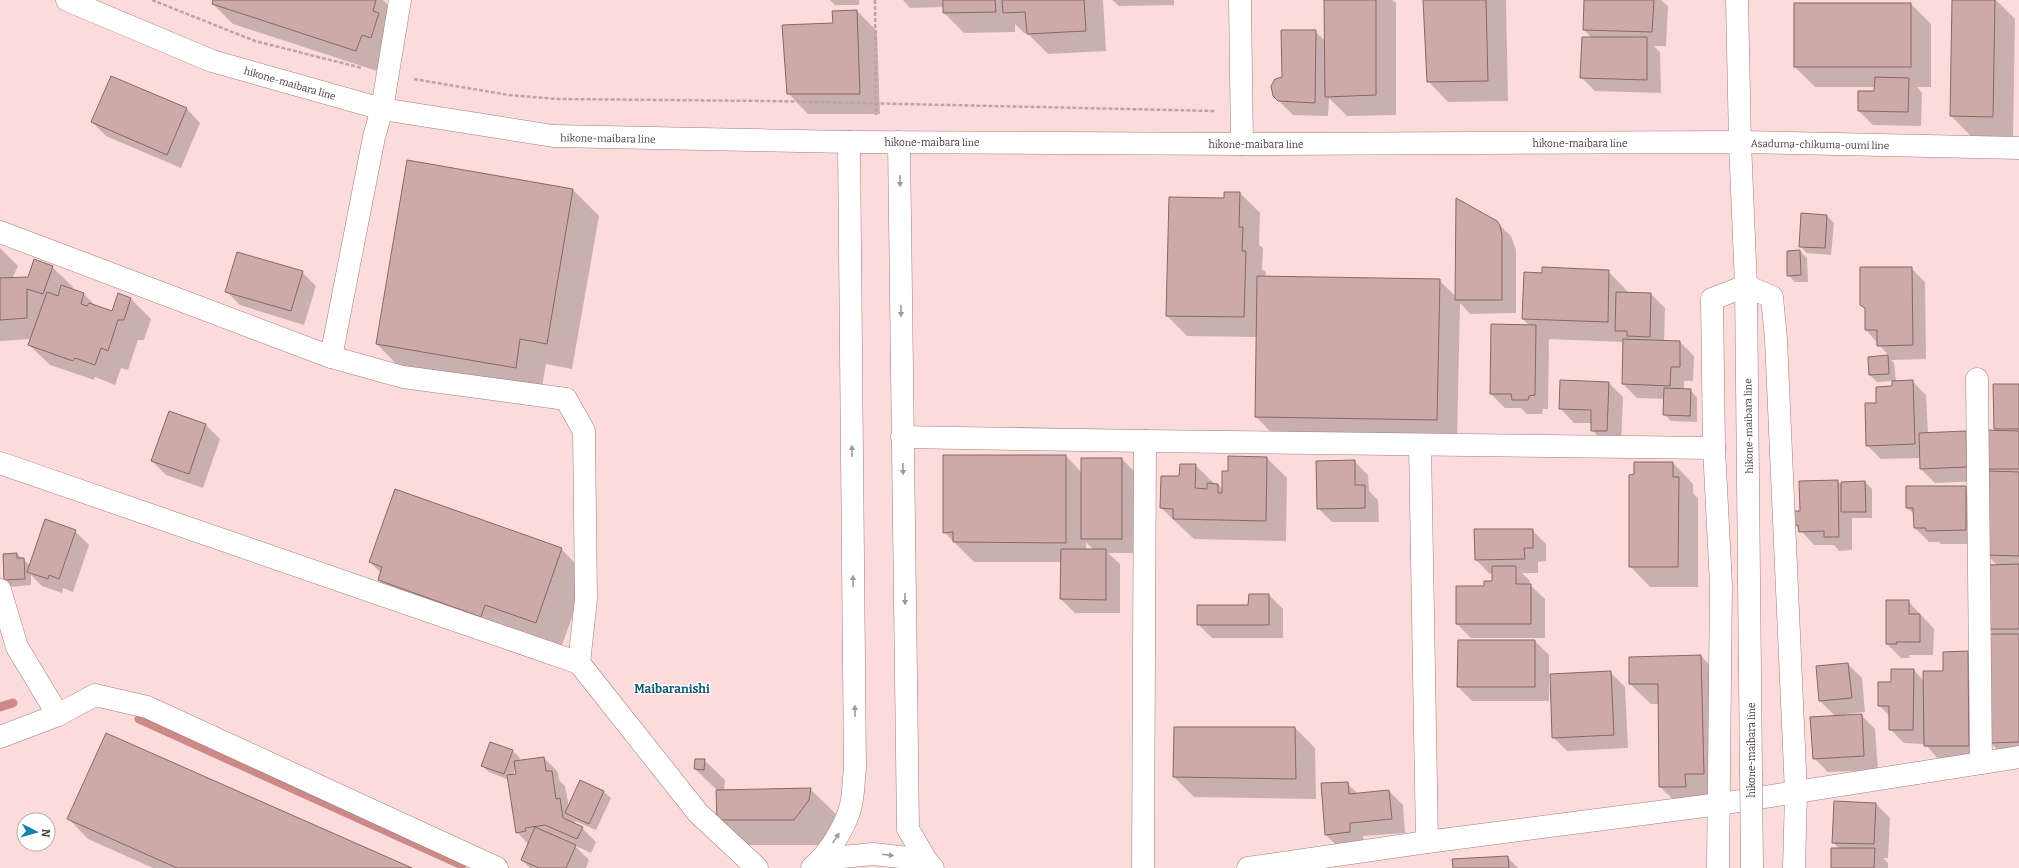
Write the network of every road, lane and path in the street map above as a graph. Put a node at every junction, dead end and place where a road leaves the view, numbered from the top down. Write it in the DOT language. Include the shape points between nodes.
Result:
graph roads {
  1 [pos="67,0"];
  2 [pos="152,0"];
  3 [pos="400,0"];
  4 [pos="875,0"];
  5 [pos="1240,0"];
  6 [pos="1737,0"];
  7 [pos="387,74"];
  8 [pos="876,103"];
  9 [pos="382,109"];
  10 [pos="1242,112"];
  11 [pos="849,142"];
  12 [pos="876,142"];
  13 [pos="899,142"];
  14 [pos="1740,142"];
  15 [pos="1242,144"];
  16 [pos="2019,148"];
  17 [pos="0,232"];
  18 [pos="1746,286"];
  19 [pos="331,357"];
  20 [pos="1978,379"];
  21 [pos="902,437"];
  22 [pos="1145,441"];
  23 [pos="1420,445"];
  24 [pos="1714,448"];
  25 [pos="0,463"];
  26 [pos="0,590"];
  27 [pos="579,663"];
  28 [pos="58,715"];
  29 [pos="0,737"];
  30 [pos="2019,757"];
  31 [pos="1981,763"];
  32 [pos="1796,793"];
  33 [pos="1720,804"];
  34 [pos="1427,842"];
  35 [pos="1354,860"];
  36 [pos="817,864"];
  37 [pos="930,864"];
  38 [pos="497,868"];
  39 [pos="757,868"];
  40 [pos="1143,868"];
  41 [pos="1248,868"];
  42 [pos="1718,868"];
  43 [pos="1752,868"];
  44 [pos="1794,868"];
  1 -- 9 [label="street, hikone-maibara line" via="212,61"];
  2 -- 7 [label="path" via="254,41"];
  3 -- 7 [label="street"];
  4 -- 8 [label="path"];
  5 -- 10 [label="street"];
  6 -- 14 [label="street, Asaduma-chikuma-oumi line"];
  7 -- 8 [label="path" via="509,95 558,100"];
  7 -- 9 [label="street"];
  8 -- 10 [label="path"];
  8 -- 12 [label="path"];
  9 -- 11 [label="street, hikone-maibara line" via="553,136"];
  9 -- 19 [label="street" via="374,137"];
  10 -- 15 [label="street"];
  11 -- 12 [label="street, hikone-maibara line"];
  36 -- 11 [label="street, one-way" via="841,830 850,811 855,769"];
  12 -- 13 [label="street, hikone-maibara line"];
  13 -- 15 [label="street, hikone-maibara line"];
  13 -- 21 [label="street, one-way"];
  14 -- 15 [label="street, hikone-maibara line"];
  14 -- 16 [label="street, Asaduma-chikuma-oumi line"];
  14 -- 18 [label="street, hikone-maibara line"];
  17 -- 19 [label="street"];
  18 -- 24 [label="street" via="1712,299"];
  18 -- 32 [label="street" via="1772,297"];
  18 -- 43 [label="street, hikone-maibara line, bridge"];
  19 -- 27 [label="street" via="403,376 566,399 584,431 586,599"];
  20 -- 31 [label="street"];
  21 -- 22 [label="street"];
  21 -- 37 [label="street, one-way" via="908,829"];
  22 -- 23 [label="street"];
  22 -- 40 [label="street"];
  23 -- 24 [label="street"];
  23 -- 34 [label="street"];
  24 -- 33 [label="street" via="1721,585"];
  25 -- 27 [label="street"];
  26 -- 28 [label="street" via="17,647"];
  27 -- 39 [label="street" via="698,812"];
  28 -- 29 [label="street"];
  28 -- 38 [label="street" via="95,695 147,707"];
  30 -- 31 [label="street"];
  31 -- 32 [label="street"];
  32 -- 33 [label="street"];
  32 -- 44 [label="street"];
  33 -- 34 [label="street"];
  33 -- 42 [label="street"];
  34 -- 35 [label="street"];
  35 -- 41 [label="street"];
  36 -- 37 [label="street, one-way" via="873,854"];
}
